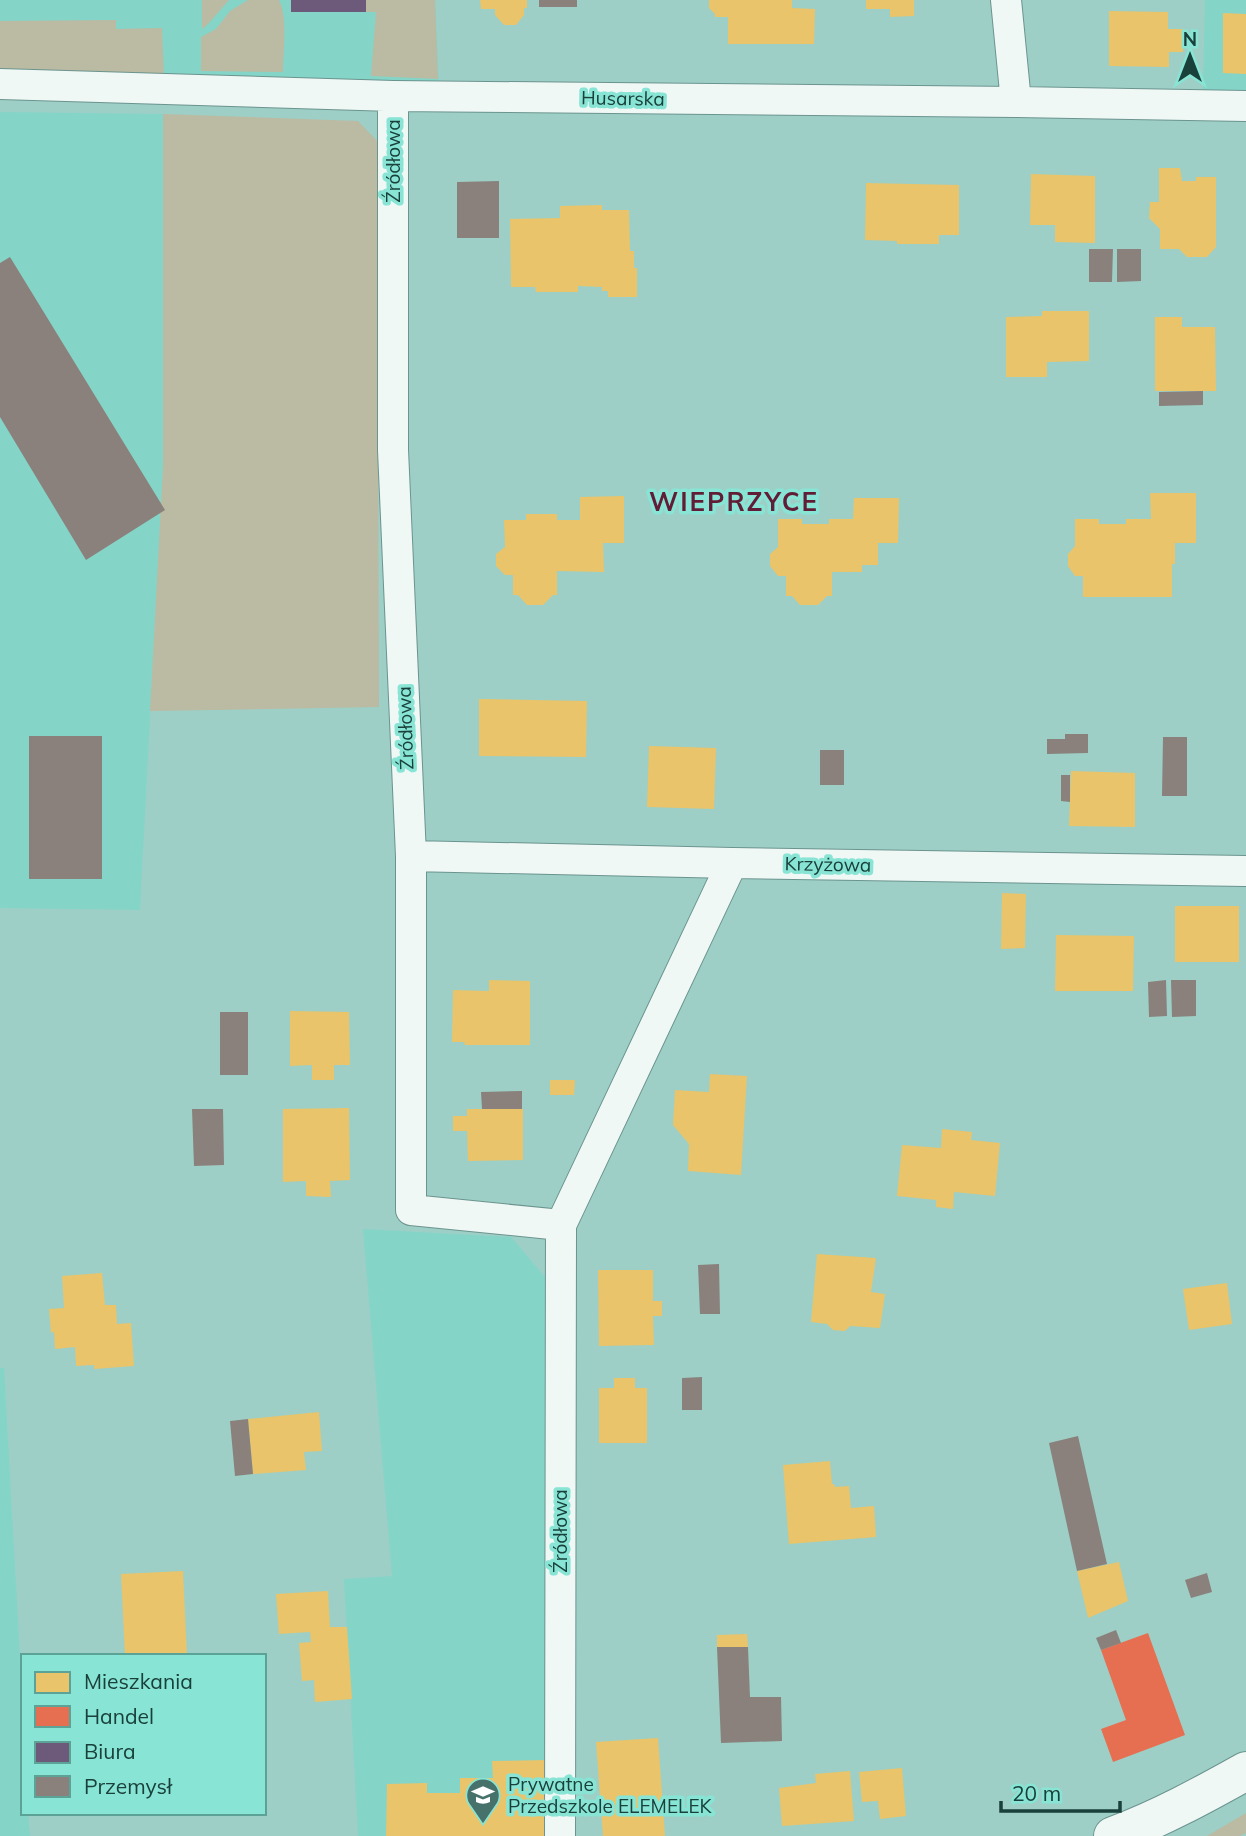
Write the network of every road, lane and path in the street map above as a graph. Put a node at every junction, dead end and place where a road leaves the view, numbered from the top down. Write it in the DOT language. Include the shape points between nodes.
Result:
graph roads {
  1 [pos="1006,0"];
  2 [pos="0,84"];
  3 [pos="393,96"];
  4 [pos="1016,102"];
  5 [pos="1246,106"];
  6 [pos="411,856"];
  7 [pos="732,863"];
  8 [pos="1246,871"];
  9 [pos="561,1225"];
  10 [pos="1246,1771"];
  11 [pos="559,1836"];
  12 [pos="1113,1836"];
  1 -- 4 [label="street"];
  2 -- 3 [label="street, Husarska"];
  3 -- 4 [label="street, Husarska"];
  3 -- 6 [label="street, Źródłowa" via="393,450"];
  4 -- 5 [label="street, Husarska"];
  6 -- 7 [label="street, Krzyżowa"];
  6 -- 9 [label="street, Źródłowa" via="411,1210"];
  7 -- 8 [label="street, Krzyżowa"];
  7 -- 9 [label="street, Źródłowa"];
  9 -- 11 [label="street, Źródłowa"];
  10 -- 12 [label="main road"];
}
